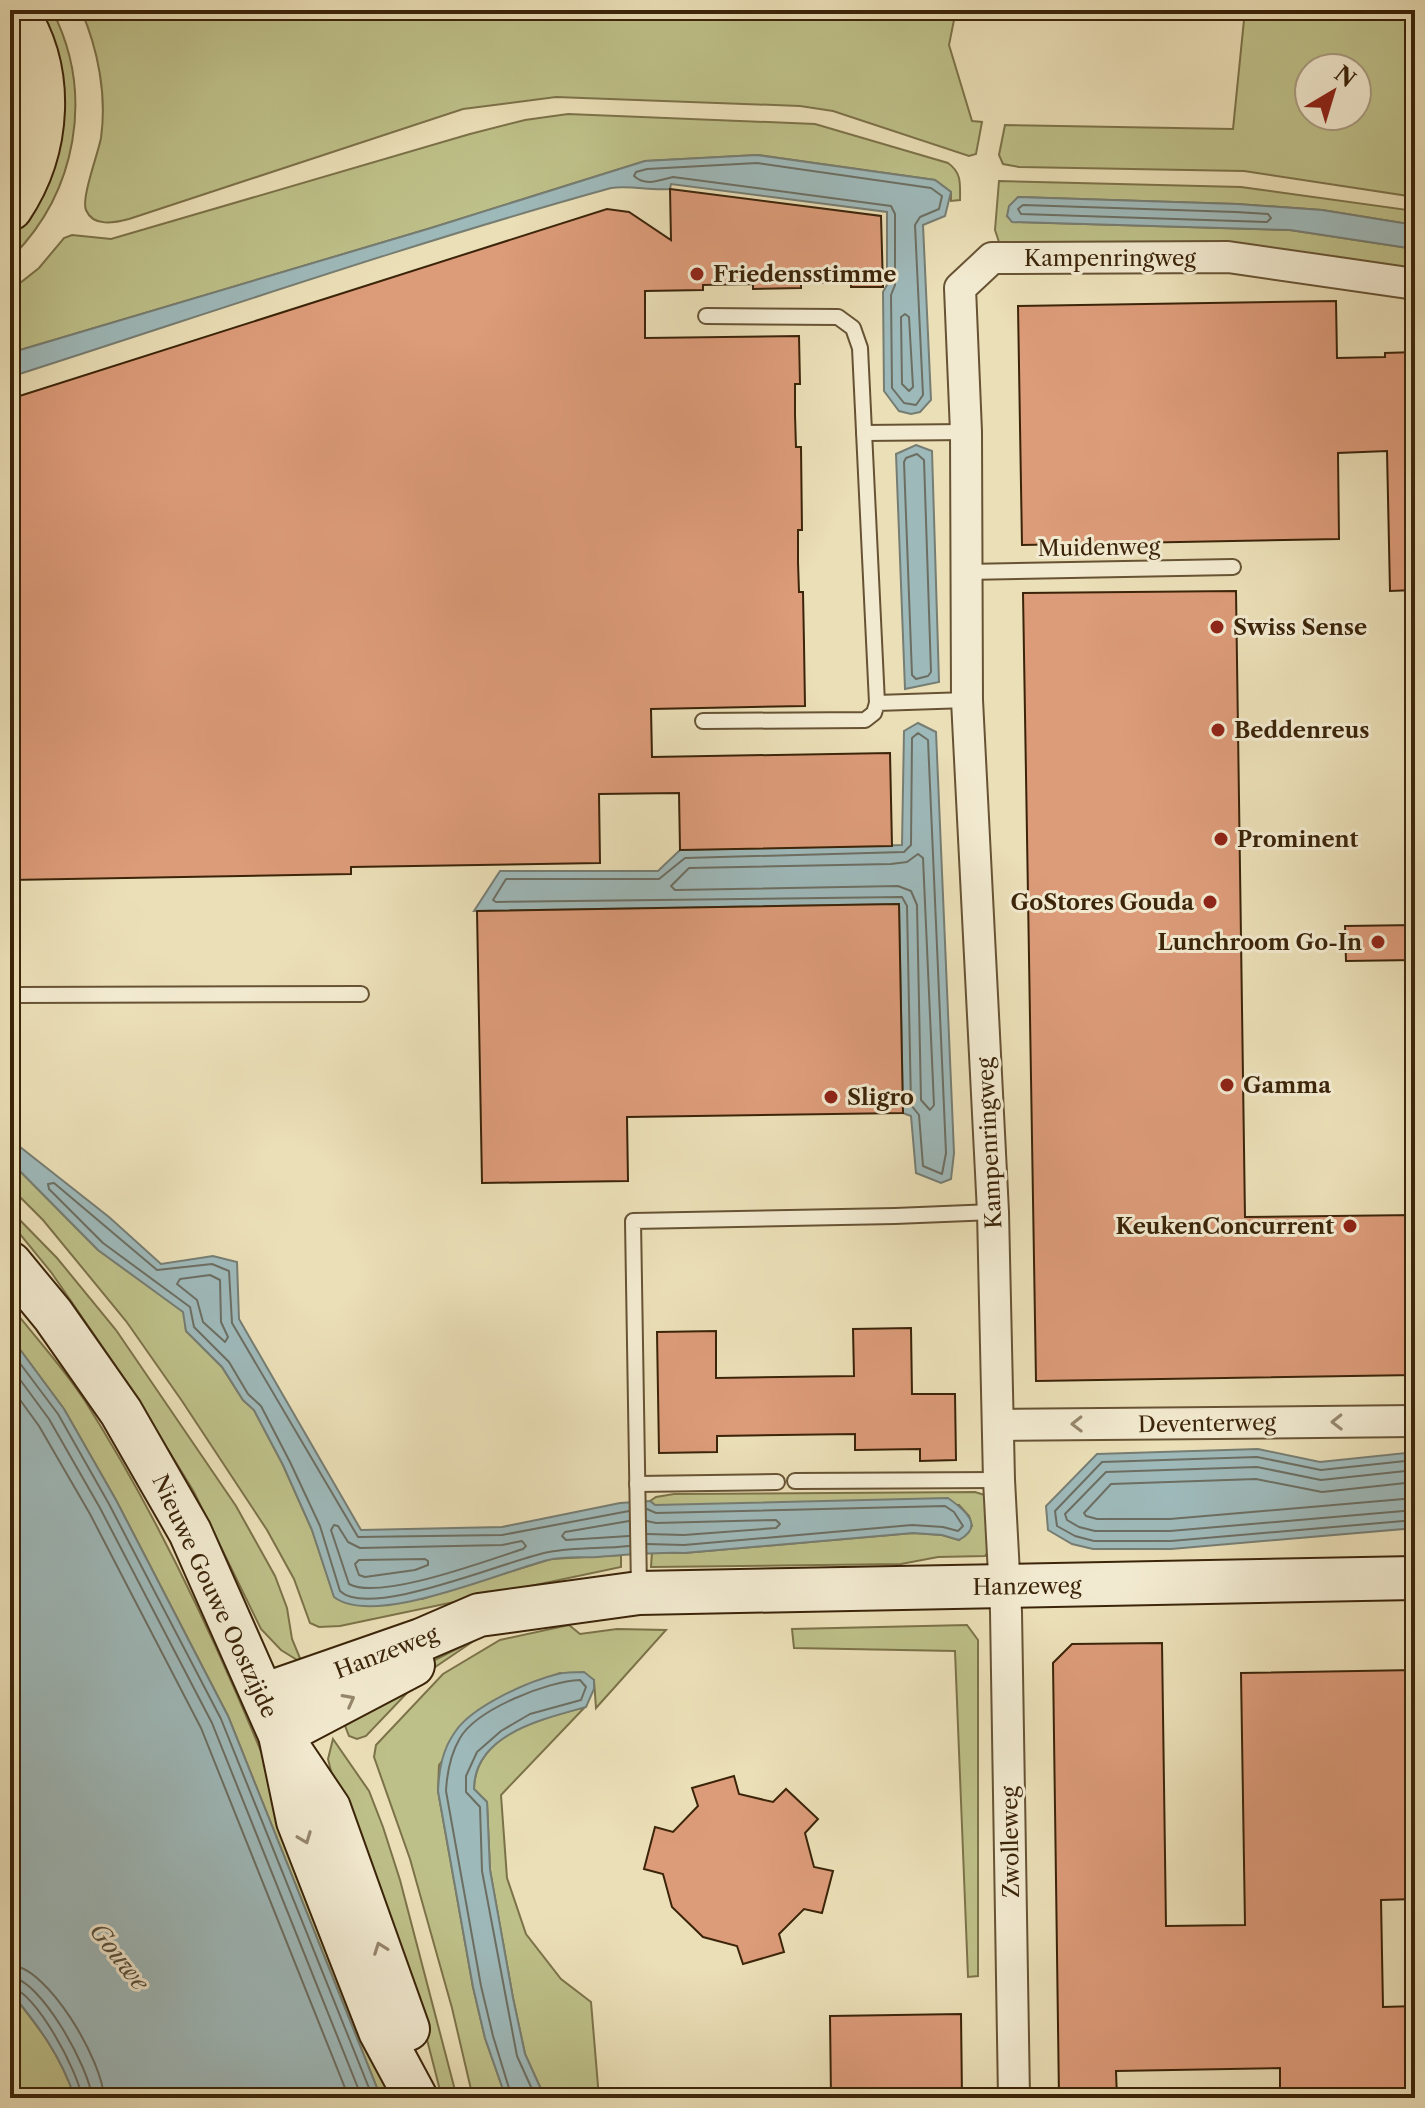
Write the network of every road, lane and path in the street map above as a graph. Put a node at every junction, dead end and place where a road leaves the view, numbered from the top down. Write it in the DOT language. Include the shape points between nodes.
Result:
graph roads {
  1 [pos="14,10"];
  2 [pos="10,208"];
  3 [pos="1415,284"];
  4 [pos="706,316"];
  5 [pos="966,432"];
  6 [pos="864,433"];
  7 [pos="1233,567"];
  8 [pos="966,572"];
  9 [pos="967,700"];
  10 [pos="877,703"];
  11 [pos="703,721"];
  12 [pos="361,994"];
  13 [pos="10,1000"];
  14 [pos="993,1212"];
  15 [pos="10,1263"];
  16 [pos="1415,1421"];
  17 [pos="1000,1425"];
  18 [pos="999,1480"];
  19 [pos="795,1481"];
  20 [pos="777,1482"];
  21 [pos="637,1489"];
  22 [pos="1415,1578"];
  23 [pos="639,1579"];
  24 [pos="1005,1586"];
  25 [pos="557,1603"];
  26 [pos="263,1695"];
  27 [pos="280,1735"];
  28 [pos="416,2098"];
  29 [pos="427,2098"];
  30 [pos="1014,2098"];
  1 -- 2 [label="main road" via="35,57 43,113 35,157"];
  3 -- 5 [label="street, Kampenringweg" via="1228,257 992,258 960,288"];
  4 -- 6 [label="lane" via="838,317 853,328 860,348"];
  5 -- 6 [label="lane"];
  5 -- 8 [label="street, Kampenringweg"];
  6 -- 10 [label="lane"];
  7 -- 8 [label="lane, Muidenweg"];
  8 -- 9 [label="street, Kampenringweg"];
  9 -- 10 [label="lane"];
  9 -- 14 [label="street, Kampenringweg"];
  10 -- 11 [label="lane" via="865,720"];
  12 -- 13 [label="lane" via="15,995"];
  14 -- 17 [label="street, Kampenringweg"];
  14 -- 21 [label="lane" via="633,1221"];
  15 -- 26 [label="street, Nieuwe Gouwe Oostzijde" via="68,1335 144,1448 190,1532"];
  16 -- 17 [label="street, Deventerweg, one-way"];
  17 -- 18 [label="street, Kampenringweg"];
  18 -- 19 [label="lane"];
  18 -- 24 [label="street, Kampenringweg"];
  20 -- 21 [label="lane"];
  21 -- 23 [label="lane"];
  22 -- 24 [label="street, Hanzeweg"];
  23 -- 24 [label="street, Hanzeweg"];
  23 -- 25 [label="street, Hanzeweg"];
  24 -- 30 [label="street, Zwolleweg"];
  25 -- 26 [label="street, Hanzeweg" via="479,1615"];
  27 -- 25 [label="street, Hanzeweg, one-way" via="477,1631"];
  26 -- 27 [label="street, Nieuwe Gouwe Oostzijde"];
  27 -- 28 [label="street, Nieuwe Gouwe Oostzijde, one-way" via="298,1821 380,2031"];
  29 -- 27 [label="street, Nieuwe Gouwe Oostzijde, one-way" via="406,2022 329,1808"];
}
